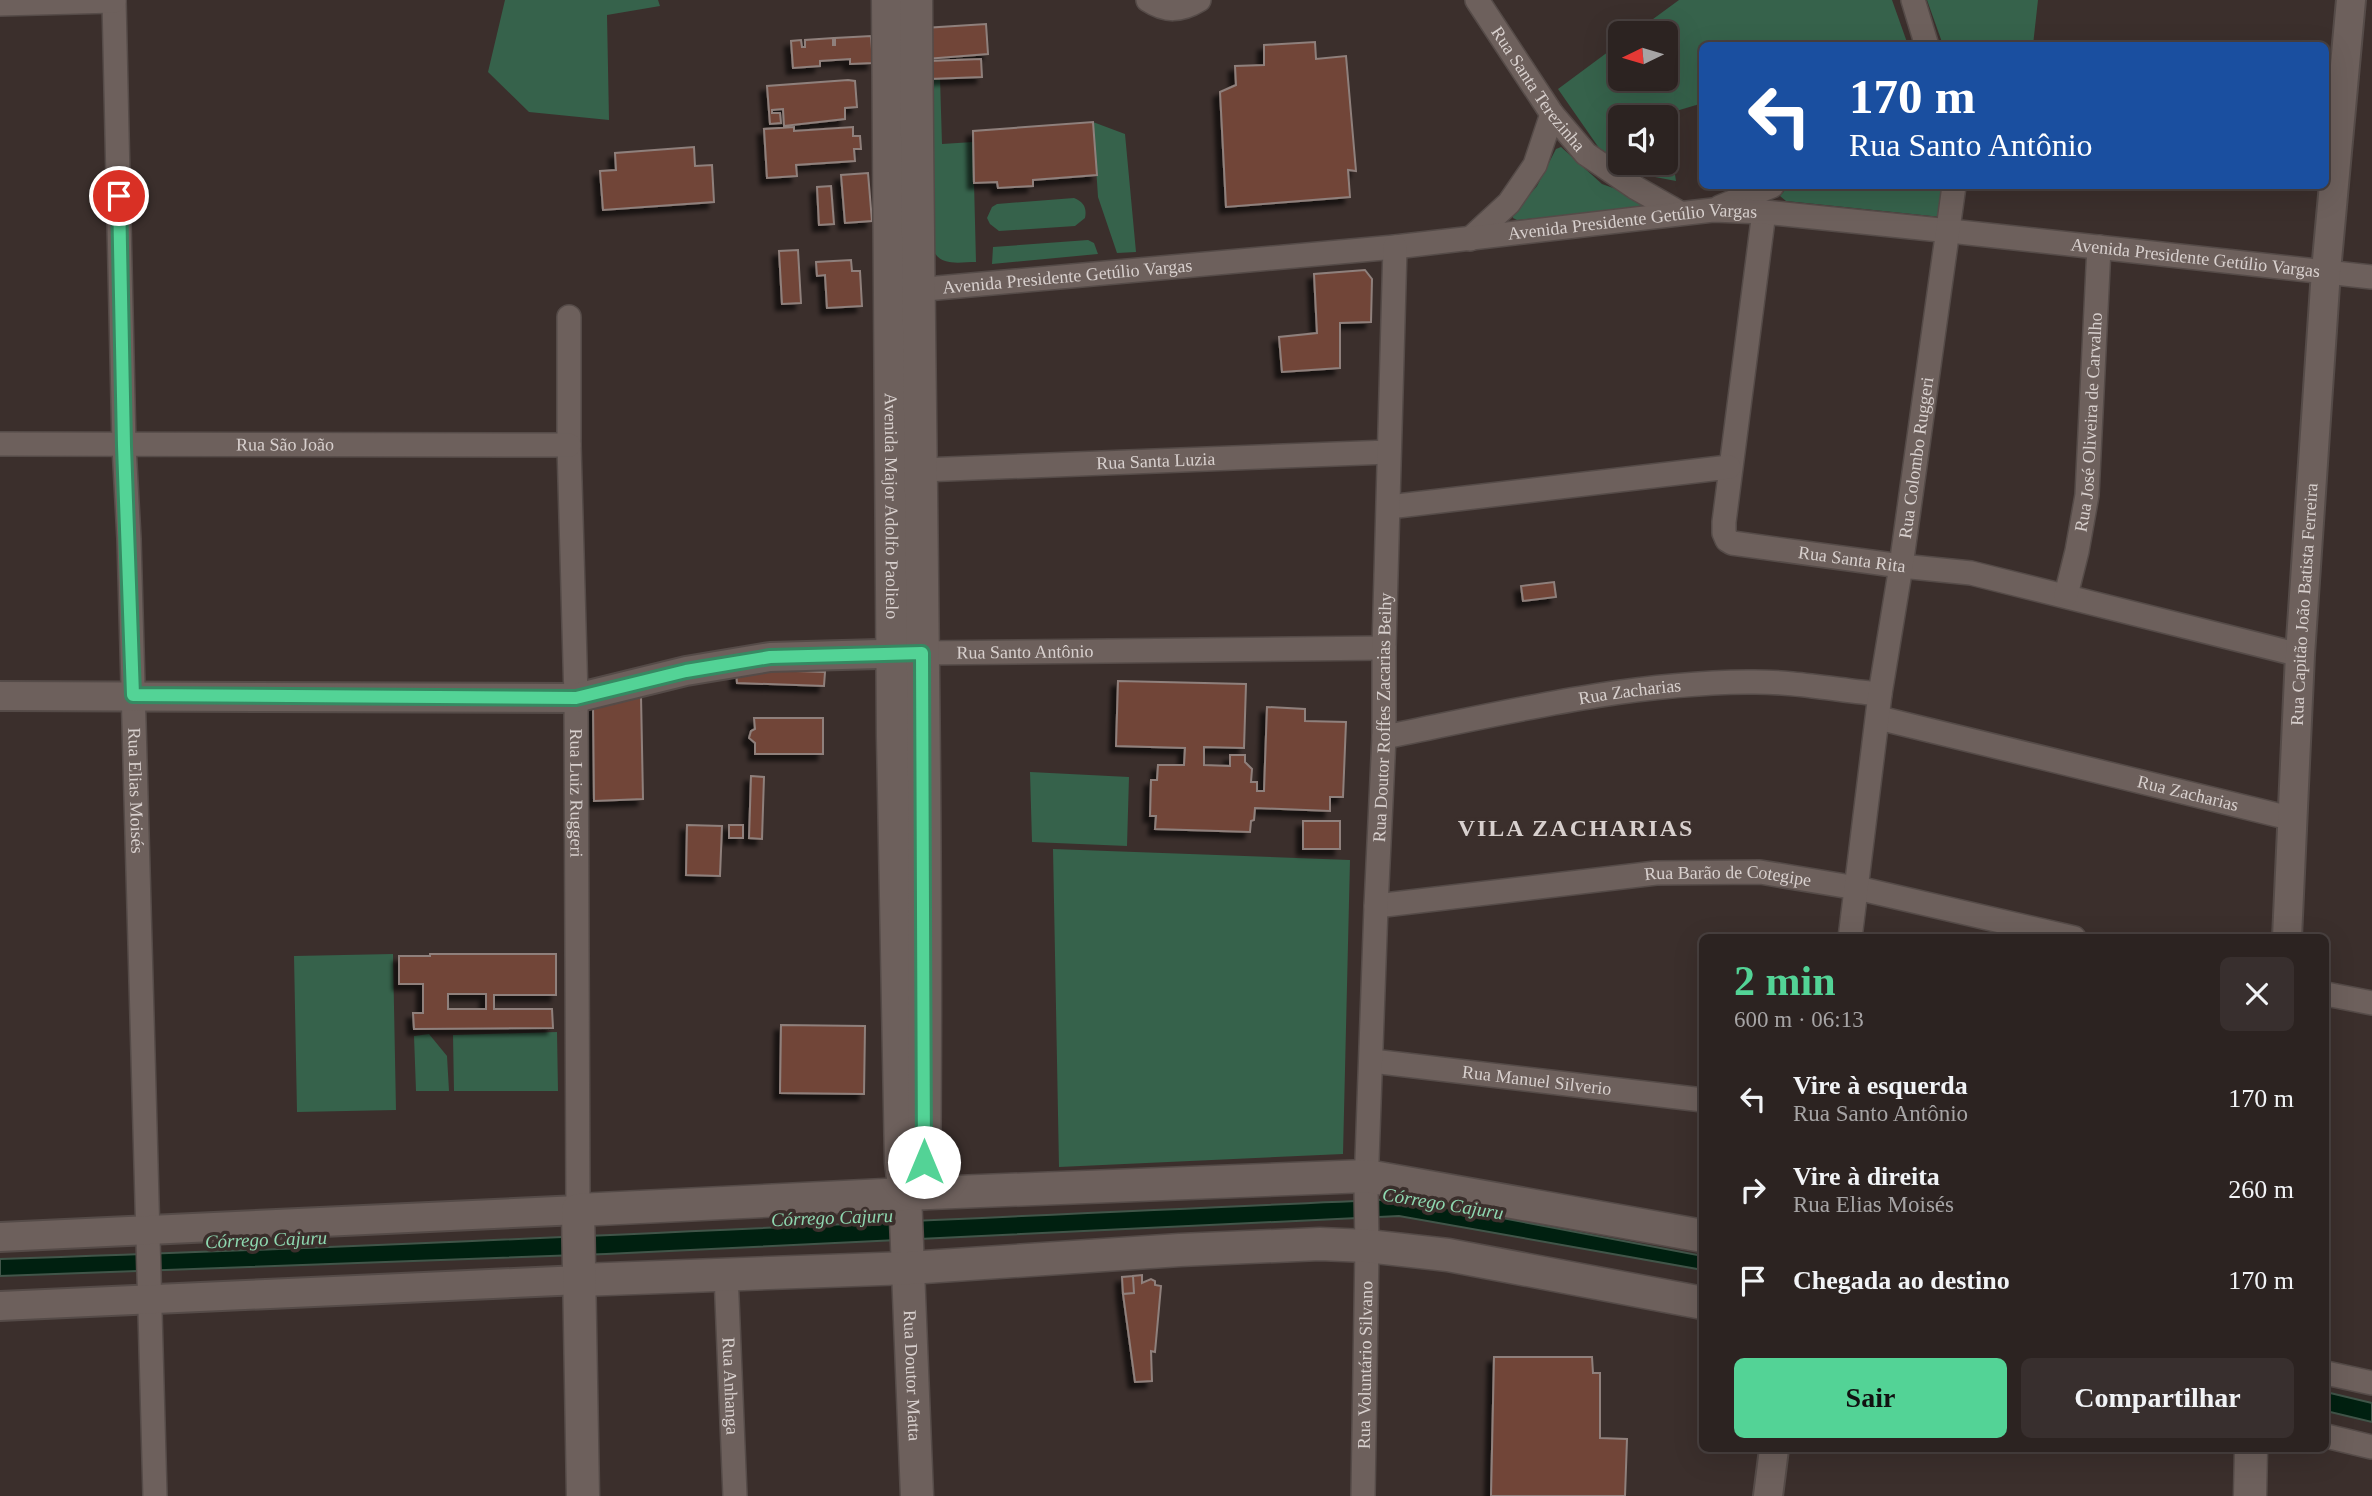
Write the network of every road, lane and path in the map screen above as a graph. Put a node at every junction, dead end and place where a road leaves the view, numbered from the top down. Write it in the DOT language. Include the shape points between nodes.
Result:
graph roads {
  1 [pos="114,0"];
  2 [pos="888,0"];
  3 [pos="916,0"];
  4 [pos="1148,0"];
  5 [pos="1199,0"];
  6 [pos="1477,0"];
  7 [pos="1913,0"];
  8 [pos="2351,0"];
  9 [pos="0,4"];
  10 [pos="1926,42"];
  11 [pos="1552,114"];
  12 [pos="2331,161"];
  13 [pos="1765,189"];
  14 [pos="1954,189"];
  15 [pos="1713,210"];
  16 [pos="1764,212"];
  17 [pos="1680,213"];
  18 [pos="1950,231"];
  19 [pos="1470,239"];
  20 [pos="1395,247"];
  21 [pos="2099,247"];
  22 [pos="2326,271"];
  23 [pos="2372,277"];
  24 [pos="904,291"];
  25 [pos="569,317"];
  26 [pos="0,444"];
  27 [pos="124,446"];
  28 [pos="569,446"];
  29 [pos="1389,453"];
  30 [pos="1730,467"];
  31 [pos="922,470"];
  32 [pos="1389,507"];
  33 [pos="1901,566"];
  34 [pos="2066,595"];
  35 [pos="1384,648"];
  36 [pos="907,653"];
  37 [pos="2300,655"];
  38 [pos="1880,694"];
  39 [pos="133,695"];
  40 [pos="0,696"];
  41 [pos="576,698"];
  42 [pos="1879,719"];
  43 [pos="1384,737"];
  44 [pos="2294,819"];
  45 [pos="1857,888"];
  46 [pos="1376,905"];
  47 [pos="1851,934"];
  48 [pos="2057,934"];
  49 [pos="2287,934"];
  50 [pos="2329,996"];
  51 [pos="2372,1003"];
  52 [pos="1372,1061"];
  53 [pos="1699,1100"];
  54 [pos="1366,1182"];
  55 [pos="912,1202"];
  56 [pos="578,1218"];
  57 [pos="1699,1235"];
  58 [pos="0,1237"];
  59 [pos="147,1238"];
  60 [pos="1367,1239"];
  61 [pos="908,1260"];
  62 [pos="580,1272"];
  63 [pos="726,1274"];
  64 [pos="149,1291"];
  65 [pos="1699,1302"];
  66 [pos="0,1306"];
  67 [pos="2329,1374"];
  68 [pos="2372,1383"];
  69 [pos="2329,1437"];
  70 [pos="2372,1447"];
  71 [pos="1774,1452"];
  72 [pos="2251,1452"];
  73 [pos="155,1496"];
  74 [pos="583,1496"];
  75 [pos="735,1496"];
  76 [pos="917,1496"];
  77 [pos="1363,1496"];
  78 [pos="1768,1496"];
  79 [pos="2250,1496"];
  1 -- 9 [label="street"];
  1 -- 27 [label="street, Rua Elias Moisés"];
  2 -- 24 [label="main road, Avenida Major Adolfo Paolielo"];
  3 -- 24 [label="main road, Avenida Major Adolfo Paolielo"];
  4 -- 5 [label="street" via="1177,9"];
  6 -- 11 [label="street, Rua Santa Terezinha"];
  7 -- 10 [label="street"];
  8 -- 12 [label="street, Rua Capitão João Batista Ferreira"];
  11 -- 17 [label="street, Rua Santa Terezinha" via="1586,154"];
  11 -- 19 [label="street" via="1535,165 1508,203"];
  12 -- 22 [label="street, Rua Capitão João Batista Ferreira"];
  13 -- 15 [label="street"];
  14 -- 18 [label="street, Rua Colombo Ruggeri"];
  15 -- 16 [label="street, Avenida Presidente Getúlio Vargas"];
  15 -- 17 [label="street, Avenida Presidente Getúlio Vargas"];
  16 -- 18 [label="street, Avenida Presidente Getúlio Vargas"];
  16 -- 30 [label="street, Rua Santa Rita"];
  17 -- 19 [label="street, Avenida Presidente Getúlio Vargas"];
  18 -- 21 [label="street, Avenida Presidente Getúlio Vargas"];
  18 -- 33 [label="street, Rua Colombo Ruggeri"];
  19 -- 20 [label="street, Avenida Presidente Getúlio Vargas"];
  20 -- 24 [label="street, Avenida Presidente Getúlio Vargas"];
  20 -- 29 [label="street, Rua Doutor Roffes Zacarias Beihy"];
  21 -- 22 [label="street, Avenida Presidente Getúlio Vargas"];
  21 -- 34 [label="street, Rua José Oliveira de Carvalho" via="2087,495"];
  22 -- 23 [label="street, Avenida Presidente Getúlio Vargas"];
  22 -- 37 [label="street, Rua Capitão João Batista Ferreira"];
  24 -- 31 [label="main road, Avenida Major Adolfo Paolielo"];
  24 -- 36 [label="main road, Avenida Major Adolfo Paolielo"];
  25 -- 28 [label="street, Rua Luiz Ruggeri"];
  26 -- 27 [label="street, Rua São João"];
  27 -- 28 [label="street, Rua São João"];
  27 -- 39 [label="street, Rua Elias Moisés"];
  28 -- 41 [label="street, Rua Luiz Ruggeri"];
  29 -- 31 [label="street, Rua Santa Luzia"];
  29 -- 32 [label="street, Rua Doutor Roffes Zacarias Beihy"];
  30 -- 32 [label="street"];
  30 -- 33 [label="street, Rua Santa Rita" via="1724,533 1732,543"];
  31 -- 36 [label="main road, Avenida Major Adolfo Paolielo"];
  32 -- 35 [label="street, Rua Doutor Roffes Zacarias Beihy"];
  33 -- 34 [label="street, Rua Santa Rita" via="1971,573"];
  33 -- 38 [label="street, Rua Colombo Ruggeri"];
  34 -- 37 [label="street, Rua Santa Rita"];
  35 -- 36 [label="street, Rua Santo Antônio"];
  35 -- 43 [label="street, Rua Doutor Roffes Zacarias Beihy"];
  36 -- 41 [label="street, Rua Santo Antônio" via="770,657 686,671"];
  36 -- 55 [label="main road, Avenida Major Adolfo Paolielo"];
  37 -- 44 [label="street, Rua Capitão João Batista Ferreira"];
  38 -- 42 [label="street, Rua Colombo Ruggeri"];
  38 -- 43 [label="street, Rua Zacharias" via="1751,682 1690,684 1619,691"];
  39 -- 40 [label="street, Rua Santo Antônio"];
  39 -- 41 [label="street, Rua Santo Antônio"];
  39 -- 59 [label="street, Rua Elias Moisés"];
  41 -- 56 [label="street, Rua Luiz Ruggeri"];
  42 -- 44 [label="street, Rua Zacharias"];
  42 -- 45 [label="street, Rua Colombo Ruggeri"];
  43 -- 46 [label="street, Rua Doutor Roffes Zacarias Beihy"];
  44 -- 49 [label="street, Rua Capitão João Batista Ferreira"];
  45 -- 46 [label="street, Rua Barão de Cotegipe" via="1760,872 1656,873"];
  45 -- 47 [label="street, Rua Colombo Ruggeri"];
  45 -- 48 [label="street, Rua Barão de Cotegipe"];
  46 -- 52 [label="street, Rua Doutor Roffes Zacarias Beihy"];
  50 -- 51 [label="street"];
  52 -- 53 [label="street, Rua Manuel Silverio"];
  52 -- 54 [label="street, Rua Doutor Roffes Zacarias Beihy"];
  54 -- 55 [label="main road"];
  54 -- 57 [label="main road"];
  54 -- 60 [label="street, Rua Voluntário Silvano"];
  55 -- 56 [label="main road"];
  55 -- 61 [label="main road, Rua Doutor Matta"];
  56 -- 59 [label="street"];
  56 -- 62 [label="main road"];
  58 -- 59 [label="street"];
  59 -- 64 [label="street, Rua Elias Moisés"];
  60 -- 61 [label="main road"];
  60 -- 65 [label="main road"];
  60 -- 77 [label="street, Rua Voluntário Silvano"];
  61 -- 63 [label="main road"];
  61 -- 76 [label="main road, Rua Doutor Matta"];
  62 -- 63 [label="main road"];
  62 -- 64 [label="street"];
  62 -- 74 [label="main road"];
  63 -- 75 [label="street, Rua Anhanga"];
  64 -- 66 [label="street"];
  64 -- 73 [label="street, Rua Elias Moisés"];
  67 -- 68 [label="street"];
  69 -- 70 [label="street"];
  71 -- 78 [label="street"];
  72 -- 79 [label="main road"];
}
